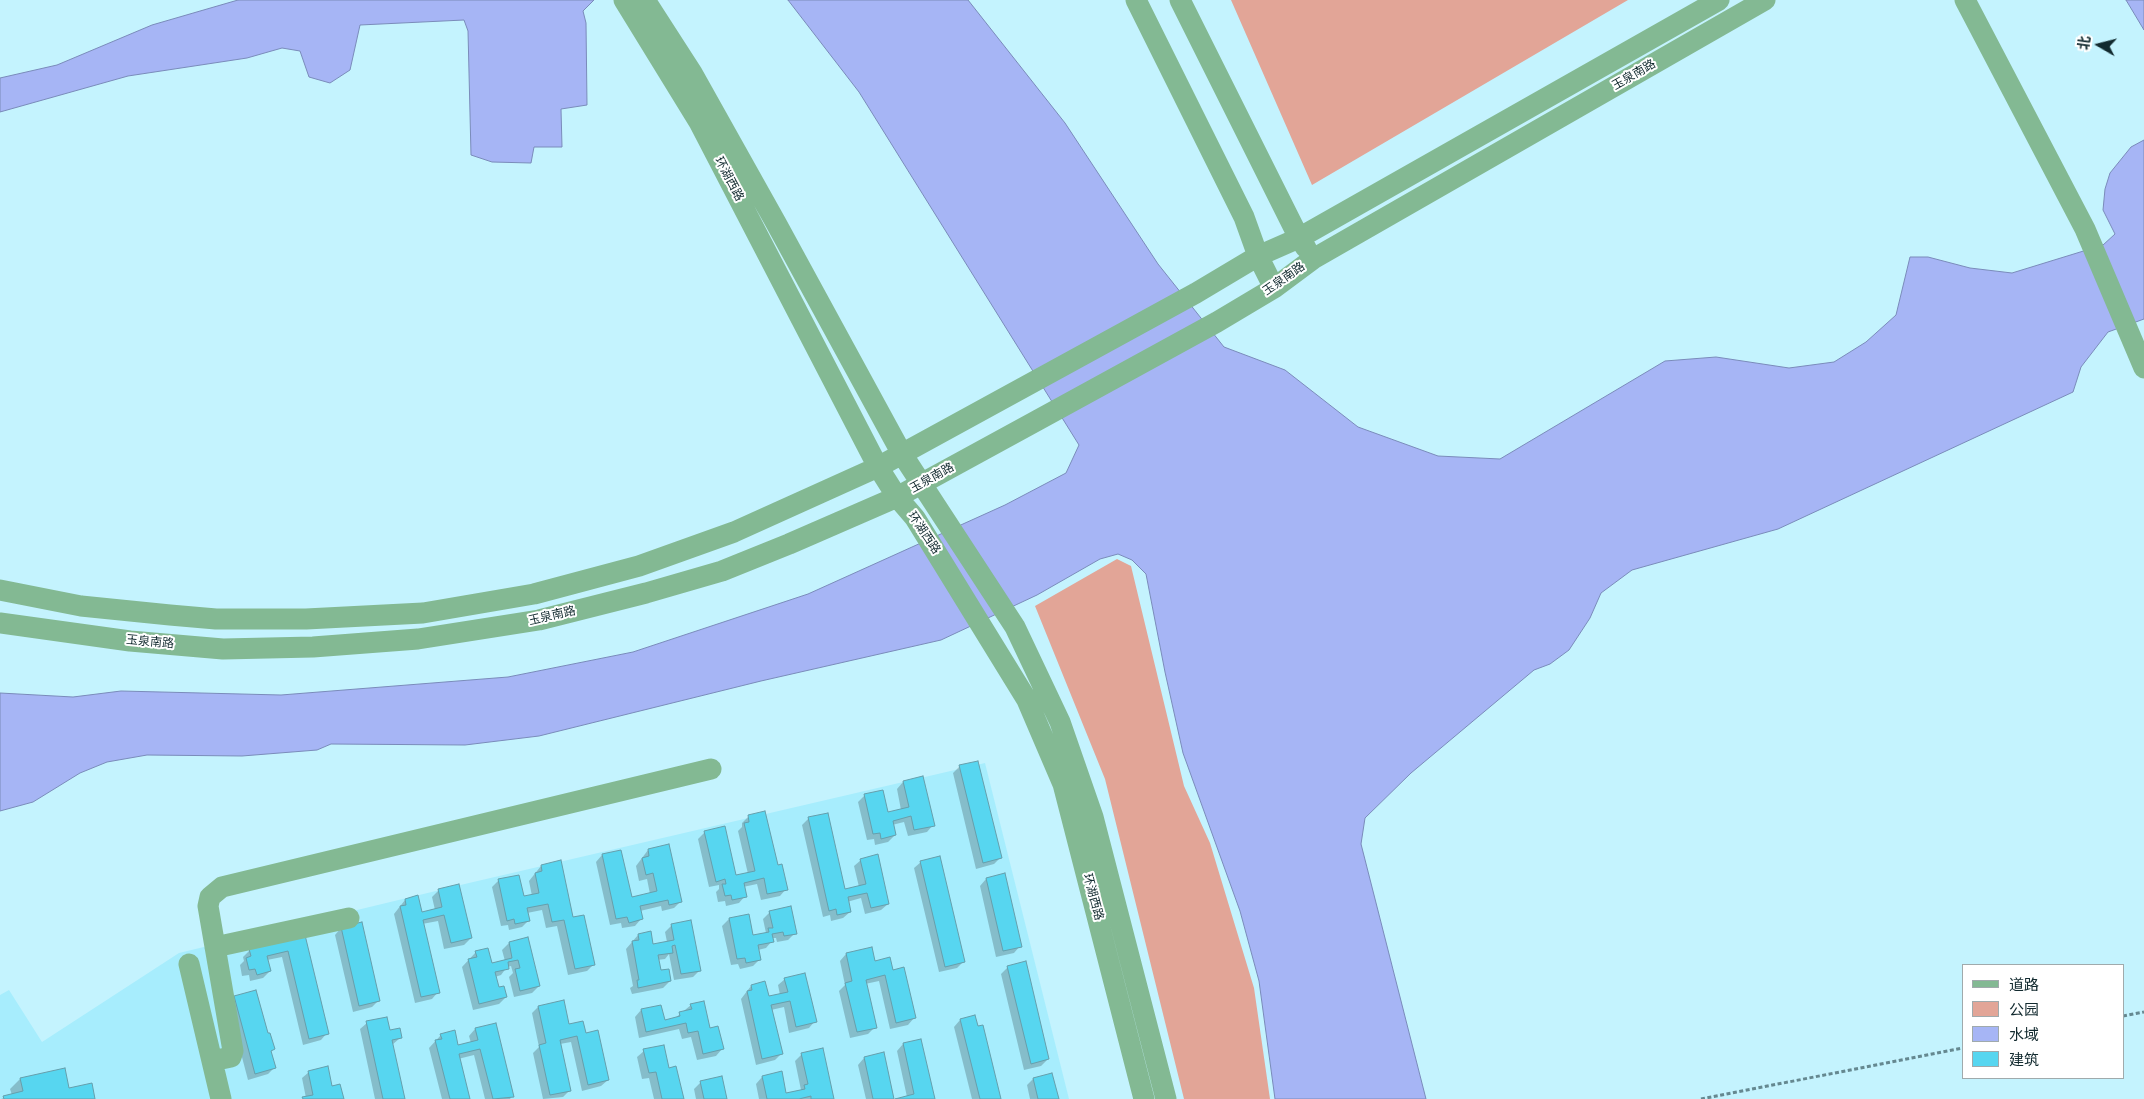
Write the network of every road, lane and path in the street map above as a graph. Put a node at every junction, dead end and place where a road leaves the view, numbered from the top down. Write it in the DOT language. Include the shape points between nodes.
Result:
graph roads {
  1 [pos="624,0"];
  2 [pos="644,0"];
  3 [pos="1136,0"];
  4 [pos="1180,0"];
  5 [pos="1719,0"];
  6 [pos="1765,0"];
  7 [pos="1965,0"];
  8 [pos="1299,238"];
  9 [pos="1258,256"];
  10 [pos="1313,259"];
  11 [pos="1274,288"];
  12 [pos="2144,368"];
  13 [pos="902,454"];
  14 [pos="878,467"];
  15 [pos="922,483"];
  16 [pos="897,497"];
  17 [pos="0,590"];
  18 [pos="0,622"];
  19 [pos="711,769"];
  20 [pos="349,918"];
  21 [pos="215,947"];
  22 [pos="189,964"];
  23 [pos="2144,1012"];
  24 [pos="2124,1016"];
  25 [pos="1962,1048"];
  26 [pos="212,1061"];
  27 [pos="221,1099"];
  28 [pos="1144,1099"];
  29 [pos="1166,1099"];
  30 [pos="1701,1099"];
  1 -- 14 [label="street, 环湖西路" via="699,122"];
  2 -- 13 [label="street, 环湖西路" via="696,82"];
  3 -- 9 [label="street" via="1244,217"];
  4 -- 8 [label="street"];
  5 -- 8 [label="street, 玉泉南路"];
  6 -- 10 [label="street, 玉泉南路"];
  7 -- 12 [label="street" via="2085,229"];
  8 -- 9 [label="street, 玉泉南路"];
  8 -- 10 [label="street"];
  9 -- 11 [label="street"];
  9 -- 13 [label="street, 玉泉南路"];
  10 -- 11 [label="street, 玉泉南路"];
  11 -- 15 [label="street, 玉泉南路"];
  13 -- 14 [label="street, 玉泉南路"];
  13 -- 15 [label="street, 环湖西路"];
  14 -- 16 [label="street, 环湖西路"];
  14 -- 17 [label="street, 玉泉南路" via="734,532 639,566 534,594 423,613 306,619 216,619 81,606"];
  15 -- 16 [label="street, 玉泉南路"];
  15 -- 29 [label="street, 环湖西路" via="1015,627 1060,722 1093,816"];
  16 -- 18 [label="street, 玉泉南路" via="712,574 539,620 418,639 313,647 223,649 130,641"];
  16 -- 28 [label="street, 环湖西路" via="915,518 1027,700 1063,784"];
  19 -- 21 [label="street" via="222,887 210,897 208,906"];
  20 -- 21 [label="street"];
  21 -- 26 [label="street" via="233,1051 230,1057"];
  22 -- 26 [label="street"];
  23 -- 24 [label="path"];
  25 -- 30 [label="path"];
  26 -- 27 [label="street"];
}
